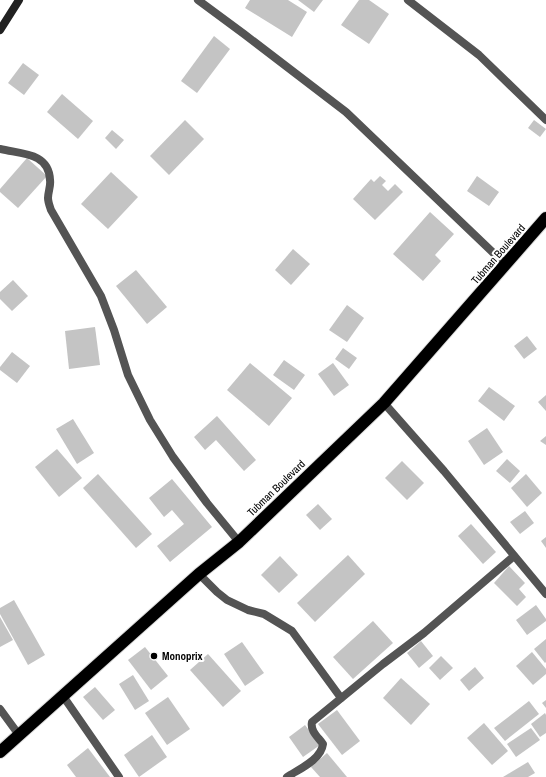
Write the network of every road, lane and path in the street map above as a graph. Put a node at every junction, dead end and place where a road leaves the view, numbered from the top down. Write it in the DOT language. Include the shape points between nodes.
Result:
graph roads {
  1 [pos="19,0"];
  2 [pos="198,0"];
  3 [pos="408,0"];
  4 [pos="0,30"];
  5 [pos="546,120"];
  6 [pos="0,148"];
  7 [pos="546,218"];
  8 [pos="506,265"];
  9 [pos="384,403"];
  10 [pos="239,542"];
  11 [pos="514,556"];
  12 [pos="200,574"];
  13 [pos="546,594"];
  14 [pos="63,696"];
  15 [pos="341,698"];
  16 [pos="0,709"];
  17 [pos="19,735"];
  18 [pos="0,752"];
  19 [pos="120,777"];
  20 [pos="287,777"];
  1 -- 4 [label="street"];
  2 -- 8 [label="street" via="346,112"];
  3 -- 5 [label="street" via="479,55"];
  6 -- 10 [label="street" via="32,155 49,170 48,200 51,210 101,296 128,376 150,420 173,458"];
  7 -- 8 [label="highway, Tubman Boulevard"];
  8 -- 9 [label="highway, Tubman Boulevard"];
  9 -- 10 [label="highway, Tubman Boulevard"];
  9 -- 11 [label="street"];
  10 -- 12 [label="highway, Tubman Boulevard"];
  11 -- 13 [label="street"];
  11 -- 15 [label="street"];
  12 -- 14 [label="highway, Tubman Boulevard"];
  12 -- 15 [label="street" via="227,600 264,614 292,631"];
  14 -- 17 [label="highway, Tubman Boulevard"];
  14 -- 19 [label="street"];
  15 -- 20 [label="street" via="312,722 312,732 323,744 319,754"];
  16 -- 17 [label="street"];
  17 -- 18 [label="highway, Tubman Boulevard"];
}
